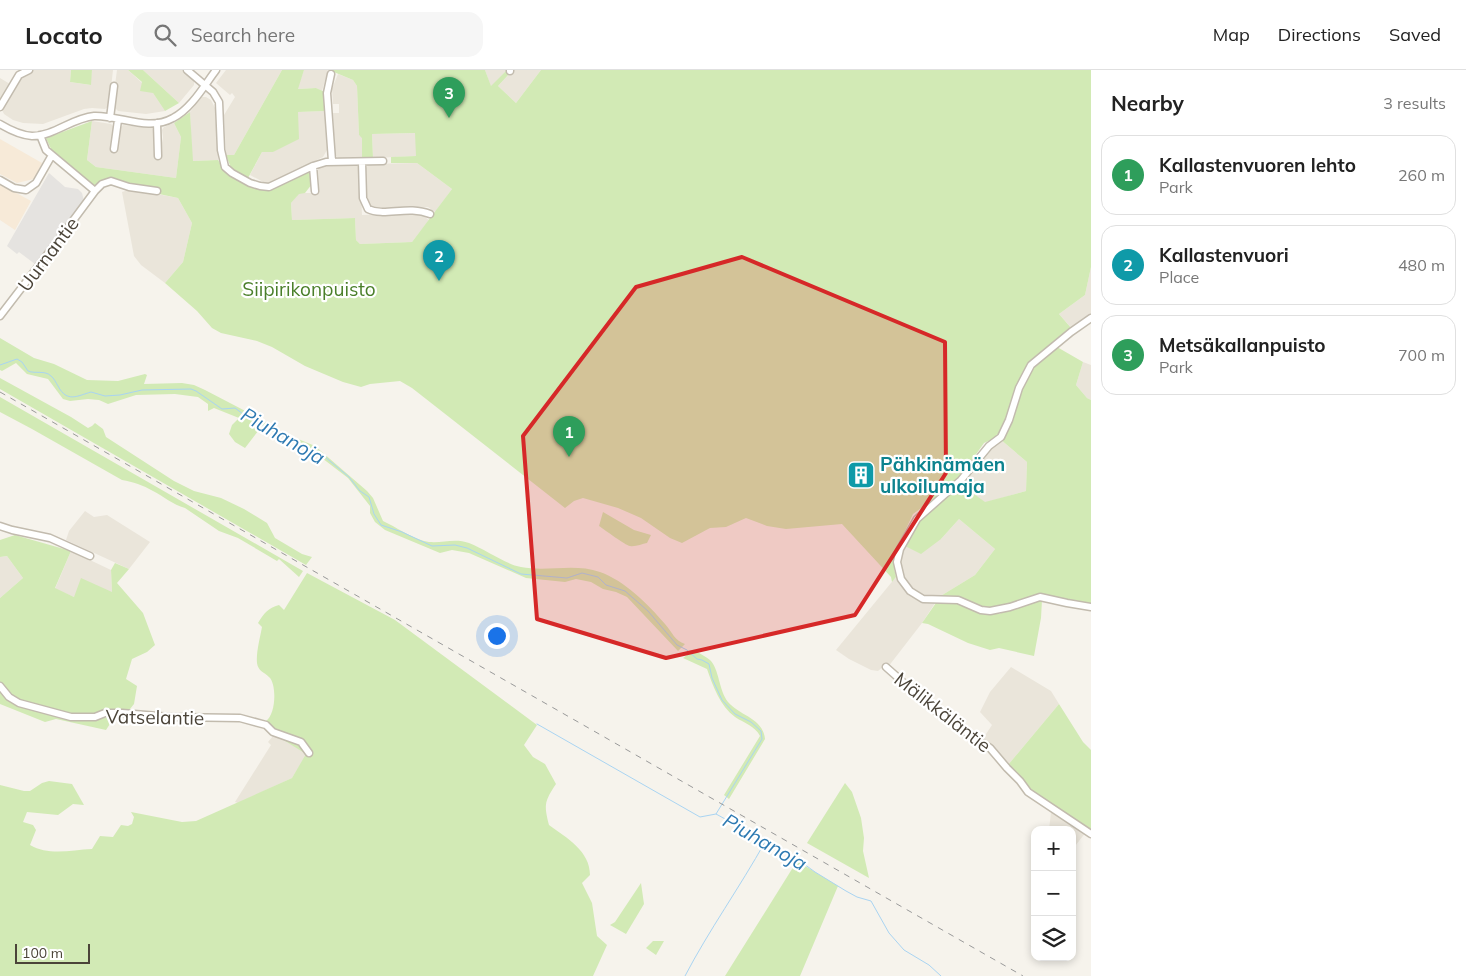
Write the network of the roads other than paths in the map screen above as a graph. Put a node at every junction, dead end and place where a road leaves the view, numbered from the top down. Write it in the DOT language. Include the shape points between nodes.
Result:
graph roads {
  1 [pos="28,70"];
  2 [pos="187,70"];
  3 [pos="216,70"];
  4 [pos="18,72"];
  5 [pos="331,74"];
  6 [pos="204,85"];
  7 [pos="114,86"];
  8 [pos="0,107"];
  9 [pos="110,118"];
  10 [pos="118,120"];
  11 [pos="158,123"];
  12 [pos="0,124"];
  13 [pos="40,135"];
  14 [pos="114,150"];
  15 [pos="52,155"];
  16 [pos="158,156"];
  17 [pos="383,161"];
  18 [pos="332,162"];
  19 [pos="362,162"];
  20 [pos="313,166"];
  21 [pos="0,180"];
  22 [pos="95,191"];
  23 [pos="315,191"];
  24 [pos="157,192"];
  25 [pos="430,214"];
  26 [pos="0,316"];
  27 [pos="1091,318"];
  28 [pos="0,526"];
  29 [pos="90,556"];
  30 [pos="1091,607"];
  31 [pos="886,667"];
  32 [pos="0,686"];
  33 [pos="309,753"];
  34 [pos="1091,834"];
  1 -- 4 [label="street"];
  2 -- 6 [label="street"];
  3 -- 6 [label="street"];
  4 -- 8 [label="street"];
  5 -- 18 [label="street" via="326,93"];
  6 -- 11 [label="street" via="183,111"];
  6 -- 20 [label="street" via="219,102 225,168 256,186 269,187"];
  7 -- 9 [label="street"];
  9 -- 10 [label="street"];
  9 -- 13 [label="street" via="92,116"];
  10 -- 11 [label="street"];
  10 -- 14 [label="street"];
  11 -- 16 [label="street"];
  12 -- 13 [label="street" via="24,135"];
  13 -- 15 [label="street"];
  15 -- 21 [label="street" via="36,182 26,190"];
  15 -- 22 [label="street"];
  17 -- 19 [label="street"];
  18 -- 19 [label="street"];
  18 -- 20 [label="street"];
  19 -- 25 [label="street" via="363,198 368,209 376,212 416,210"];
  20 -- 23 [label="street"];
  22 -- 24 [label="street" via="111,181"];
  22 -- 26 [label="street, Uurnantie"];
  27 -- 30 [label="street" via="1031,365 1001,437 989,446 961,480 917,519 900,549 897,562 901,579 922,599 958,600 990,611 1040,597"];
  28 -- 29 [label="street" via="50,538"];
  31 -- 34 [label="street, Mälikkäläntie" via="939,714 990,748 1028,792"];
  32 -- 33 [label="street, Vatselantie" via="9,697 20,703 71,717 122,713 240,718 266,725 273,732 301,742"];
}
